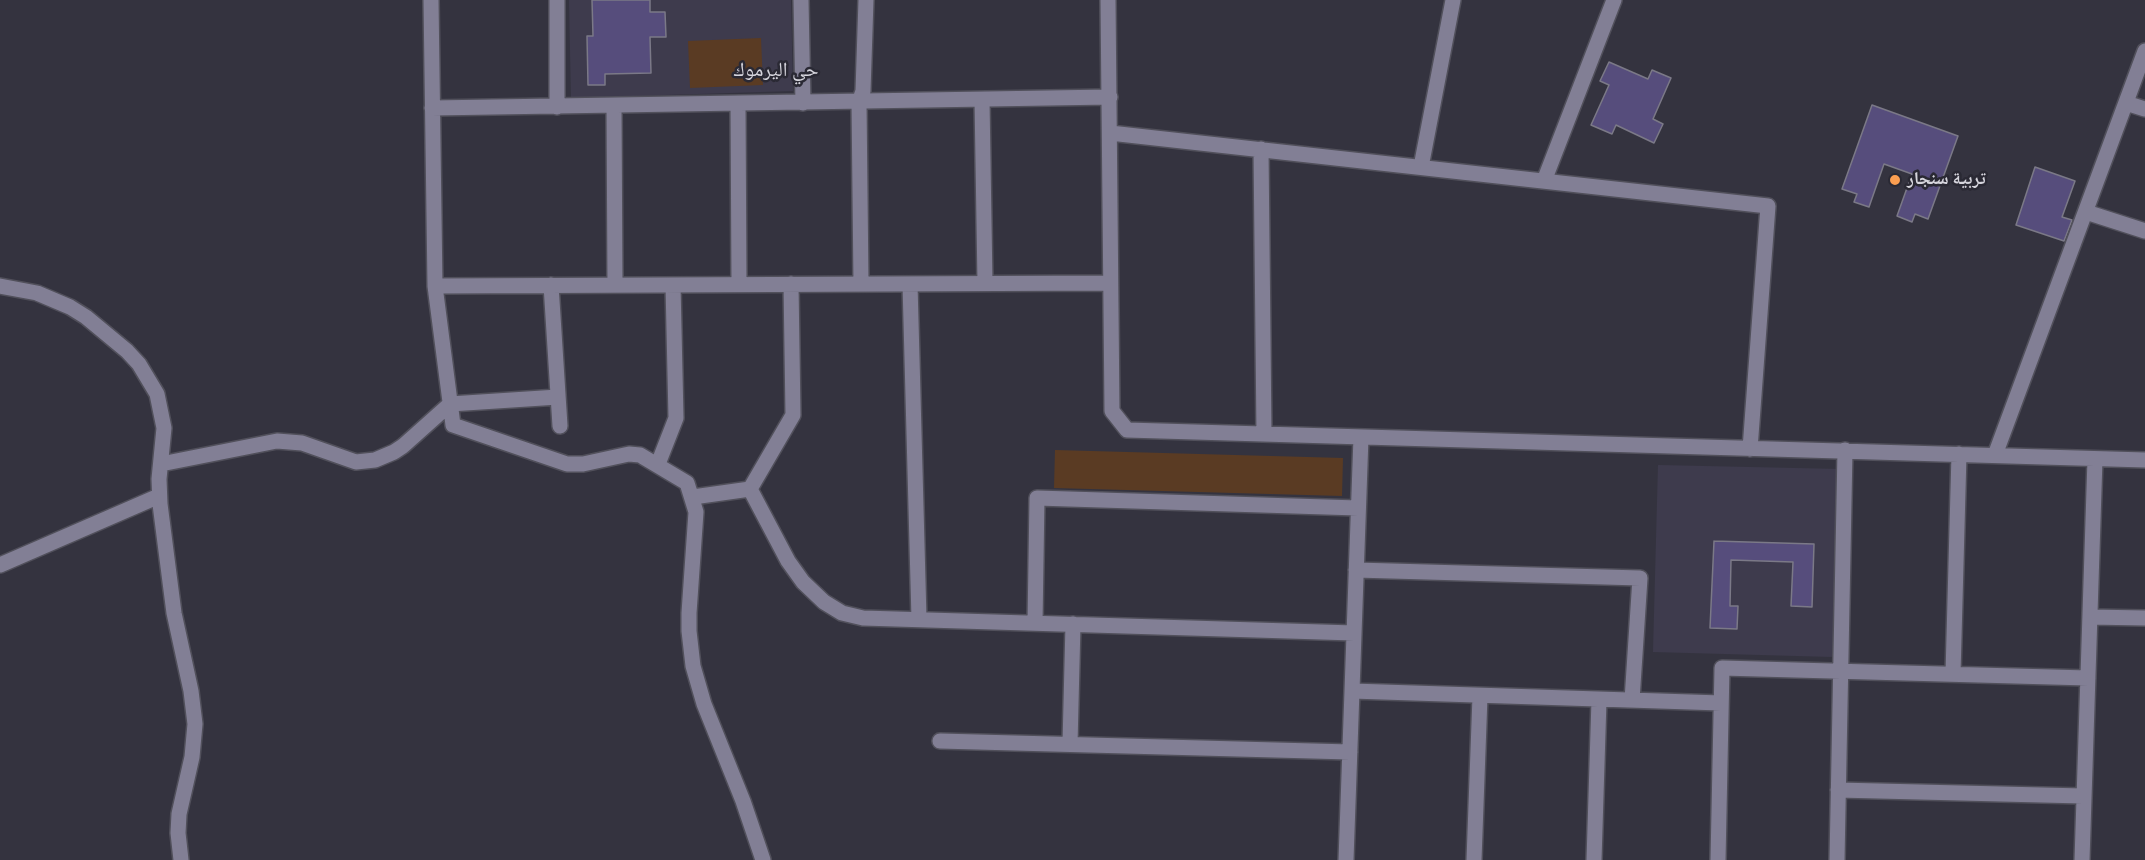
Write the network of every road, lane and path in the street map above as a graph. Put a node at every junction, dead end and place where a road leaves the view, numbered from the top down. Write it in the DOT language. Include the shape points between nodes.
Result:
graph roads {
  1 [pos="431,0"];
  2 [pos="557,0"];
  3 [pos="801,0"];
  4 [pos="866,0"];
  5 [pos="1108,0"];
  6 [pos="1453,0"];
  7 [pos="1614,0"];
  8 [pos="2145,51"];
  9 [pos="1110,97"];
  10 [pos="982,100"];
  11 [pos="860,102"];
  12 [pos="803,103"];
  13 [pos="2126,103"];
  14 [pos="738,104"];
  15 [pos="557,106"];
  16 [pos="614,106"];
  17 [pos="432,108"];
  18 [pos="2145,109"];
  19 [pos="1110,133"];
  20 [pos="1261,148"];
  21 [pos="1420,166"];
  22 [pos="1544,181"];
  23 [pos="2086,212"];
  24 [pos="2145,231"];
  25 [pos="985,283"];
  26 [pos="1110,283"];
  27 [pos="739,284"];
  28 [pos="791,284"];
  29 [pos="861,284"];
  30 [pos="910,284"];
  31 [pos="435,285"];
  32 [pos="551,285"];
  33 [pos="615,285"];
  34 [pos="673,285"];
  35 [pos="0,286"];
  36 [pos="558,397"];
  37 [pos="450,404"];
  38 [pos="560,426"];
  39 [pos="1264,434"];
  40 [pos="1361,437"];
  41 [pos="1750,449"];
  42 [pos="1845,450"];
  43 [pos="1959,454"];
  44 [pos="1995,455"];
  45 [pos="2095,459"];
  46 [pos="2145,460"];
  47 [pos="161,464"];
  48 [pos="658,464"];
  49 [pos="750,489"];
  50 [pos="159,496"];
  51 [pos="693,498"];
  52 [pos="1358,508"];
  53 [pos="0,565"];
  54 [pos="1356,570"];
  55 [pos="2090,617"];
  56 [pos="2145,618"];
  57 [pos="919,620"];
  58 [pos="1035,623"];
  59 [pos="1073,624"];
  60 [pos="1354,633"];
  61 [pos="1841,671"];
  62 [pos="1953,674"];
  63 [pos="2088,678"];
  64 [pos="1352,691"];
  65 [pos="1480,696"];
  66 [pos="1599,700"];
  67 [pos="1632,700"];
  68 [pos="1721,703"];
  69 [pos="940,741"];
  70 [pos="1070,744"];
  71 [pos="1350,752"];
  72 [pos="1838,790"];
  73 [pos="2083,796"];
  74 [pos="181,860"];
  75 [pos="763,860"];
  76 [pos="1346,860"];
  77 [pos="1474,860"];
  78 [pos="1594,860"];
  79 [pos="1718,860"];
  80 [pos="1837,860"];
  81 [pos="2082,860"];
  1 -- 17 [label="street"];
  2 -- 15 [label="street"];
  3 -- 12 [label="street"];
  4 -- 11 [label="street"];
  5 -- 9 [label="street"];
  6 -- 21 [label="street"];
  7 -- 22 [label="street"];
  8 -- 13 [label="street"];
  9 -- 10 [label="street"];
  9 -- 19 [label="street"];
  10 -- 11 [label="street"];
  10 -- 25 [label="street"];
  11 -- 12 [label="street"];
  11 -- 29 [label="street"];
  12 -- 14 [label="street"];
  13 -- 18 [label="street"];
  13 -- 23 [label="street"];
  14 -- 16 [label="street"];
  14 -- 27 [label="street"];
  15 -- 16 [label="street"];
  15 -- 17 [label="street"];
  16 -- 33 [label="street"];
  17 -- 31 [label="street"];
  19 -- 20 [label="street"];
  19 -- 26 [label="street"];
  20 -- 21 [label="street"];
  20 -- 39 [label="street"];
  21 -- 22 [label="street"];
  22 -- 41 [label="street" via="1768,207"];
  23 -- 24 [label="street"];
  23 -- 44 [label="street"];
  25 -- 26 [label="street"];
  25 -- 30 [label="street"];
  26 -- 39 [label="street" via="1112,411 1128,430"];
  27 -- 28 [label="street"];
  27 -- 34 [label="street"];
  28 -- 29 [label="street"];
  28 -- 49 [label="street" via="793,415"];
  29 -- 30 [label="street"];
  30 -- 57 [label="street"];
  31 -- 32 [label="street"];
  31 -- 37 [label="street"];
  32 -- 33 [label="street"];
  32 -- 36 [label="street"];
  33 -- 34 [label="street"];
  34 -- 48 [label="street" via="676,418"];
  35 -- 47 [label="street" via="37,293 70,307 139,364 162,411"];
  36 -- 37 [label="street"];
  36 -- 38 [label="street"];
  37 -- 47 [label="street" via="403,446 375,460 356,462 302,443 277,441"];
  37 -- 48 [label="street" via="453,425 567,464 634,454"];
  39 -- 40 [label="street"];
  40 -- 41 [label="street"];
  40 -- 52 [label="street"];
  41 -- 42 [label="street"];
  42 -- 43 [label="street"];
  42 -- 61 [label="street"];
  43 -- 44 [label="street"];
  43 -- 62 [label="street"];
  44 -- 45 [label="street"];
  45 -- 46 [label="street"];
  45 -- 55 [label="street"];
  47 -- 50 [label="street"];
  48 -- 51 [label="street" via="685,480"];
  49 -- 51 [label="street"];
  49 -- 57 [label="street" via="788,561 824,602 842,613 862,618"];
  50 -- 53 [label="street"];
  50 -- 74 [label="street" via="174,613 195,716 195,741 179,814"];
  51 -- 75 [label="street" via="696,520 688,631 693,666"];
  52 -- 54 [label="street"];
  52 -- 58 [label="street" via="1037,498"];
  54 -- 60 [label="street"];
  54 -- 67 [label="street" via="1640,578"];
  55 -- 56 [label="street"];
  55 -- 63 [label="street"];
  57 -- 58 [label="street"];
  58 -- 59 [label="street"];
  59 -- 60 [label="street"];
  59 -- 70 [label="street"];
  60 -- 64 [label="street"];
  61 -- 62 [label="street"];
  61 -- 68 [label="street" via="1722,668"];
  61 -- 72 [label="street"];
  62 -- 63 [label="street"];
  63 -- 73 [label="street"];
  64 -- 65 [label="street"];
  64 -- 71 [label="street"];
  65 -- 66 [label="street"];
  65 -- 77 [label="street"];
  66 -- 67 [label="street"];
  66 -- 78 [label="street"];
  67 -- 68 [label="street"];
  68 -- 79 [label="street"];
  69 -- 70 [label="street"];
  70 -- 71 [label="street"];
  71 -- 76 [label="street"];
  72 -- 73 [label="street"];
  72 -- 80 [label="street"];
  73 -- 81 [label="street"];
}
